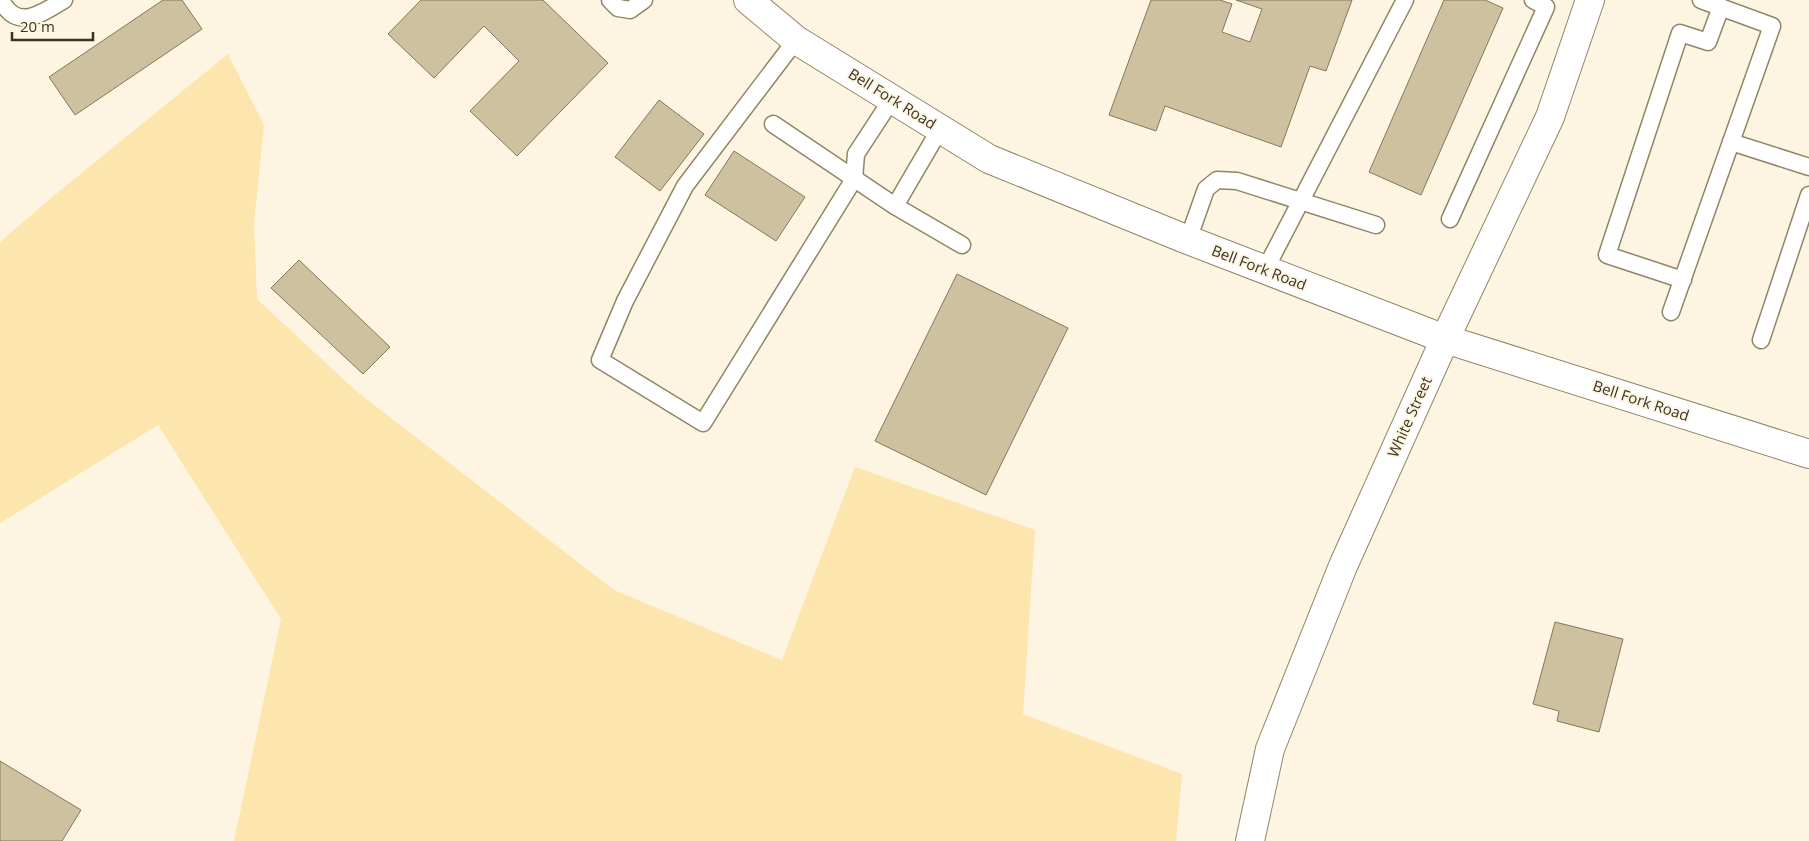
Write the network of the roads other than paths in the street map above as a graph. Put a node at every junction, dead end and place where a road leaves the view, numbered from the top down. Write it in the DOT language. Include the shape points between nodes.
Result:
graph roads {
  1 [pos="1,0"];
  2 [pos="64,0"];
  3 [pos="610,0"];
  4 [pos="644,0"];
  5 [pos="748,0"];
  6 [pos="1405,0"];
  7 [pos="1532,0"];
  8 [pos="1590,0"];
  9 [pos="1701,0"];
  10 [pos="1720,7"];
  11 [pos="796,40"];
  12 [pos="892,99"];
  13 [pos="773,124"];
  14 [pos="940,129"];
  15 [pos="1731,142"];
  16 [pos="1809,167"];
  17 [pos="854,178"];
  18 [pos="1809,195"];
  19 [pos="1300,201"];
  20 [pos="895,206"];
  21 [pos="1450,219"];
  22 [pos="1376,226"];
  23 [pos="1188,240"];
  24 [pos="962,245"];
  25 [pos="1265,270"];
  26 [pos="1683,280"];
  27 [pos="1671,312"];
  28 [pos="1445,339"];
  29 [pos="1761,340"];
  30 [pos="1809,454"];
  31 [pos="1250,841"];
  1 -- 2 [label="lane" via="15,17 34,18"];
  3 -- 4 [label="lane" via="618,8 630,10"];
  5 -- 11 [label="main road, Bell Fork Road"];
  6 -- 19 [label="lane"];
  7 -- 21 [label="lane" via="1546,6"];
  8 -- 28 [label="main road, White Street" via="1550,117"];
  9 -- 10 [label="lane"];
  10 -- 15 [label="lane" via="1772,26"];
  10 -- 26 [label="lane" via="1708,42 1680,33 1607,255"];
  11 -- 12 [label="main road, Bell Fork Road"];
  11 -- 17 [label="lane" via="685,186 630,292 600,360 702,423"];
  12 -- 14 [label="main road, Bell Fork Road"];
  12 -- 17 [label="lane" via="856,154"];
  13 -- 17 [label="lane"];
  14 -- 20 [label="lane"];
  14 -- 23 [label="main road, Bell Fork Road" via="989,160"];
  15 -- 16 [label="lane"];
  15 -- 26 [label="lane"];
  17 -- 20 [label="lane"];
  18 -- 29 [label="lane"];
  19 -- 22 [label="lane"];
  19 -- 23 [label="lane" via="1237,181 1216,180 1206,189"];
  19 -- 25 [label="lane"];
  20 -- 24 [label="lane"];
  23 -- 25 [label="main road, Bell Fork Road"];
  25 -- 28 [label="main road, Bell Fork Road"];
  26 -- 27 [label="lane"];
  28 -- 30 [label="main road, Bell Fork Road"];
  28 -- 31 [label="main road, White Street" via="1342,566 1270,749"];
}
